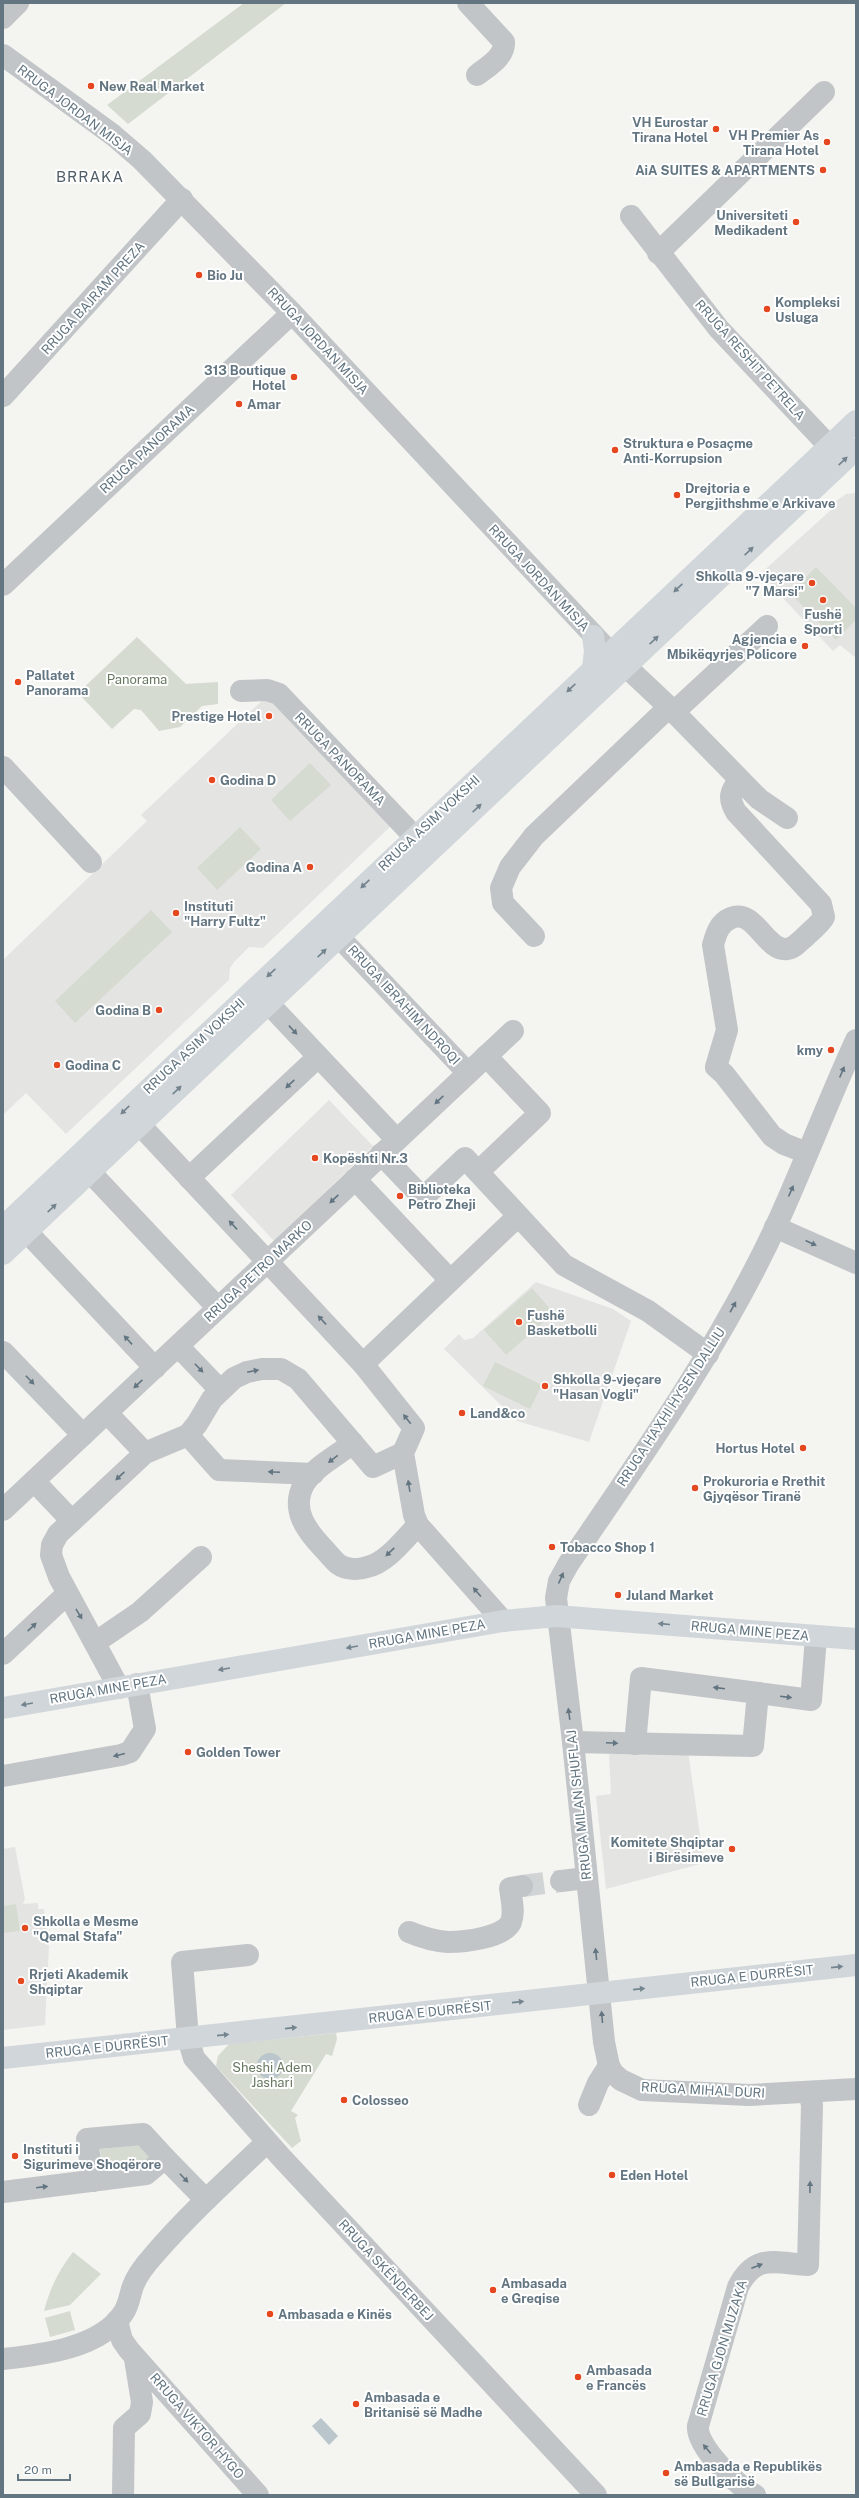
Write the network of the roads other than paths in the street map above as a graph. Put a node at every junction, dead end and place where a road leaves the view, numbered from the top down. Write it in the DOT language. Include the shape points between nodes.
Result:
graph roads {
  1 [pos="18,3"];
  2 [pos="468,3"];
  3 [pos="3,18"];
  4 [pos="3,55"];
  5 [pos="477,75"];
  6 [pos="824,92"];
  7 [pos="182,199"];
  8 [pos="631,216"];
  9 [pos="658,252"];
  10 [pos="292,313"];
  11 [pos="3,396"];
  12 [pos="856,421"];
  13 [pos="829,446"];
  14 [pos="856,449"];
  15 [pos="3,585"];
  16 [pos="767,626"];
  17 [pos="593,636"];
  18 [pos="610,652"];
  19 [pos="626,667"];
  20 [pos="593,668"];
  21 [pos="241,691"];
  22 [pos="672,710"];
  23 [pos="3,767"];
  24 [pos="739,780"];
  25 [pos="787,818"];
  26 [pos="421,845"];
  27 [pos="91,862"];
  28 [pos="534,936"];
  29 [pos="339,937"];
  30 [pos="268,1004"];
  31 [pos="513,1031"];
  32 [pos="856,1040"];
  33 [pos="486,1056"];
  34 [pos="318,1057"];
  35 [pos="468,1073"];
  36 [pos="140,1126"];
  37 [pos="389,1147"];
  38 [pos="807,1153"];
  39 [pos="90,1172"];
  40 [pos="478,1172"];
  41 [pos="189,1178"];
  42 [pos="355,1179"];
  43 [pos="518,1216"];
  44 [pos="3,1226"];
  45 [pos="775,1227"];
  46 [pos="27,1232"];
  47 [pos="3,1254"];
  48 [pos="268,1262"];
  49 [pos="856,1263"];
  50 [pos="450,1280"];
  51 [pos="218,1308"];
  52 [pos="178,1346"];
  53 [pos="3,1352"];
  54 [pos="708,1354"];
  55 [pos="363,1364"];
  56 [pos="155,1368"];
  57 [pos="220,1390"];
  58 [pos="107,1413"];
  59 [pos="83,1435"];
  60 [pos="188,1435"];
  61 [pos="353,1443"];
  62 [pos="145,1453"];
  63 [pos="403,1454"];
  64 [pos="313,1474"];
  65 [pos="34,1481"];
  66 [pos="6,1503"];
  67 [pos="72,1521"];
  68 [pos="418,1525"];
  69 [pos="201,1556"];
  70 [pos="67,1594"];
  71 [pos="557,1616"];
  72 [pos="503,1621"];
  73 [pos="816,1637"];
  74 [pos="856,1640"];
  75 [pos="96,1642"];
  76 [pos="3,1654"];
  77 [pos="128,1686"];
  78 [pos="758,1693"];
  79 [pos="3,1708"];
  80 [pos="573,1742"];
  81 [pos="636,1744"];
  82 [pos="3,1776"];
  83 [pos="587,1878"];
  84 [pos="561,1881"];
  85 [pos="522,1886"];
  86 [pos="408,1932"];
  87 [pos="248,1955"];
  88 [pos="856,1965"];
  89 [pos="600,1993"];
  90 [pos="188,2038"];
  91 [pos="3,2058"];
  92 [pos="609,2066"];
  93 [pos="856,2089"];
  94 [pos="809,2092"];
  95 [pos="589,2105"];
  96 [pos="267,2142"];
  97 [pos="165,2158"];
  98 [pos="93,2181"];
  99 [pos="3,2192"];
  100 [pos="206,2200"];
  101 [pos="117,2321"];
  102 [pos="135,2358"];
  103 [pos="3,2359"];
  104 [pos="123,2495"];
  105 [pos="258,2495"];
  106 [pos="596,2495"];
  107 [pos="755,2495"];
  1 -- 3 [label="street"];
  2 -- 5 [label="street" via="504,42 504,47 496,60"];
  4 -- 7 [label="street, RRUGA JORDAN MISJA" via="113,135"];
  6 -- 9 [label="street"];
  7 -- 10 [label="street, RRUGA JORDAN MISJA"];
  7 -- 11 [label="street, RRUGA BAJRAM PREZA"];
  8 -- 9 [label="street, RRUGA RESHIT PETRELA"];
  9 -- 13 [label="street, RRUGA RESHIT PETRELA" via="718,329"];
  10 -- 15 [label="street, RRUGA PANORAMA"];
  10 -- 17 [label="street, RRUGA JORDAN MISJA"];
  12 -- 13 [label="main road, RRUGA ASIM VOKSHI"];
  13 -- 18 [label="main road, RRUGA ASIM VOKSHI, one-way"];
  19 -- 14 [label="main road, RRUGA ASIM VOKSHI, one-way"];
  16 -- 22 [label="street"];
  17 -- 18 [label="street, RRUGA JORDAN MISJA"];
  17 -- 20 [label="main road"];
  18 -- 19 [label="street, RRUGA JORDAN MISJA"];
  18 -- 20 [label="main road, RRUGA ASIM VOKSHI"];
  19 -- 22 [label="street, RRUGA JORDAN MISJA"];
  26 -- 19 [label="main road, RRUGA ASIM VOKSHI, one-way"];
  20 -- 26 [label="main road, RRUGA ASIM VOKSHI, one-way"];
  21 -- 26 [label="street, RRUGA PANORAMA" via="267,690 278,694"];
  22 -- 24 [label="street, RRUGA JORDAN MISJA"];
  22 -- 28 [label="street" via="534,836 510,867 501,888 503,903"];
  23 -- 27 [label="street"];
  24 -- 25 [label="street, RRUGA JORDAN MISJA" via="759,799"];
  24 -- 38 [label="street" via="730,792 730,801 736,812 821,904 824,917 797,944 787,949 778,947 744,917 736,916 723,922 713,945 727,1030 716,1067 772,1136"];
  26 -- 29 [label="main road, RRUGA ASIM VOKSHI"];
  26 -- 44 [label="main road, RRUGA ASIM VOKSHI, one-way"];
  30 -- 29 [label="main road, RRUGA ASIM VOKSHI, one-way"];
  29 -- 35 [label="street, RRUGA IBRAHIM NDROQI"];
  30 -- 34 [label="street, one-way"];
  36 -- 30 [label="main road, RRUGA ASIM VOKSHI, one-way"];
  31 -- 33 [label="street, RRUGA PETRO MARKO"];
  38 -- 32 [label="street, RRUGA HAXHI HYSEN DALLIU, one-way"];
  33 -- 35 [label="street, RRUGA PETRO MARKO"];
  33 -- 40 [label="street" via="540,1113"];
  34 -- 37 [label="street"];
  34 -- 41 [label="street, one-way"];
  35 -- 37 [label="street, RRUGA PETRO MARKO, one-way"];
  36 -- 39 [label="main road, RRUGA ASIM VOKSHI"];
  36 -- 41 [label="street"];
  37 -- 40 [label="street" via="423,1198 465,1158"];
  37 -- 42 [label="street, RRUGA PETRO MARKO"];
  45 -- 38 [label="street, RRUGA HAXHI HYSEN DALLIU, one-way"];
  46 -- 39 [label="main road, RRUGA ASIM VOKSHI, one-way"];
  39 -- 51 [label="street"];
  40 -- 43 [label="street"];
  48 -- 41 [label="street, one-way"];
  42 -- 48 [label="street, RRUGA PETRO MARKO, one-way"];
  42 -- 50 [label="street"];
  43 -- 50 [label="street"];
  43 -- 54 [label="street" via="564,1265 648,1311"];
  45 -- 49 [label="street, one-way"];
  54 -- 45 [label="street, RRUGA HAXHI HYSEN DALLIU, one-way"];
  46 -- 47 [label="main road, RRUGA ASIM VOKSHI"];
  56 -- 46 [label="street, one-way"];
  48 -- 51 [label="street, RRUGA PETRO MARKO"];
  55 -- 48 [label="street, one-way"];
  50 -- 55 [label="street"];
  51 -- 52 [label="street, RRUGA PETRO MARKO"];
  52 -- 56 [label="street, RRUGA PETRO MARKO"];
  52 -- 57 [label="street, one-way"];
  53 -- 59 [label="street, one-way"];
  71 -- 54 [label="street, RRUGA HAXHI HYSEN DALLIU, one-way" via="556,1598 559,1581 569,1563"];
  63 -- 55 [label="street, one-way" via="414,1428"];
  56 -- 58 [label="street, RRUGA PETRO MARKO, one-way"];
  57 -- 60 [label="street"];
  57 -- 61 [label="street, one-way" via="234,1378 247,1372 281,1369 298,1379"];
  58 -- 59 [label="street, RRUGA PETRO MARKO"];
  58 -- 62 [label="street"];
  59 -- 65 [label="street, RRUGA PETRO MARKO"];
  60 -- 62 [label="street"];
  64 -- 60 [label="street, one-way" via="219,1470"];
  61 -- 63 [label="street" via="373,1467"];
  61 -- 64 [label="street, one-way"];
  62 -- 67 [label="street, one-way"];
  68 -- 63 [label="street, one-way"];
  68 -- 64 [label="street, one-way" via="381,1560 368,1567 351,1569 339,1565 307,1531 302,1522 299,1508 304,1485"];
  65 -- 66 [label="street, RRUGA PETRO MARKO"];
  65 -- 67 [label="street"];
  67 -- 70 [label="street" via="58,1534 52,1544 51,1554"];
  72 -- 68 [label="street, one-way"];
  69 -- 75 [label="street" via="140,1612"];
  70 -- 75 [label="street, one-way"];
  76 -- 70 [label="street, one-way"];
  71 -- 72 [label="main road, RRUGA MINE PEZA"];
  73 -- 71 [label="main road, RRUGA MINE PEZA, one-way"];
  80 -- 71 [label="street, RRUGA MILAN SHUFLAJ, one-way"];
  72 -- 77 [label="main road, RRUGA MINE PEZA, one-way"];
  73 -- 74 [label="main road, RRUGA MINE PEZA"];
  78 -- 73 [label="street, one-way" via="812,1700"];
  75 -- 77 [label="street"];
  77 -- 79 [label="main road, RRUGA MINE PEZA, one-way"];
  77 -- 82 [label="street, one-way" via="145,1729 130,1752"];
  78 -- 81 [label="street" via="753,1746"];
  78 -- 81 [label="street, one-way" via="641,1678"];
  80 -- 81 [label="street, one-way"];
  80 -- 83 [label="street, RRUGA MILAN SHUFLAJ"];
  83 -- 84 [label="street"];
  89 -- 83 [label="street, RRUGA MILAN SHUFLAJ, one-way"];
  85 -- 86 [label="street" via="510,1888 510,1923 502,1931 491,1936 449,1942"];
  87 -- 90 [label="street, RRUGA SKËNDERBEJ" via="182,1962"];
  89 -- 88 [label="main road, RRUGA E DURRËSIT, one-way"];
  90 -- 89 [label="main road, RRUGA E DURRËSIT, one-way"];
  92 -- 89 [label="street, one-way"];
  90 -- 91 [label="main road, RRUGA E DURRËSIT"];
  90 -- 96 [label="street, RRUGA SKËNDERBEJ" via="194,2058"];
  92 -- 94 [label="street, RRUGA MIHAL DURI" via="621,2080 642,2090 750,2095"];
  92 -- 95 [label="street" via="598,2083"];
  93 -- 94 [label="street, RRUGA MIHAL DURI"];
  107 -- 94 [label="street, RRUGA GJON MUZAKA, one-way" via="719,2464 700,2441 698,2426 738,2287 745,2274 753,2266 766,2263 808,2265 812,2105"];
  96 -- 100 [label="street"];
  96 -- 106 [label="street, RRUGA SKËNDERBEJ"];
  97 -- 98 [label="street" via="146,2174"];
  97 -- 98 [label="street" via="143,2134 88,2139"];
  97 -- 100 [label="street, one-way"];
  99 -- 98 [label="street, one-way"];
  100 -- 101 [label="street" via="139,2274 125,2311"];
  101 -- 102 [label="street, RRUGA VIKTOR HYGO" via="122,2340"];
  101 -- 103 [label="street" via="78,2345 34,2356"];
  102 -- 104 [label="street, RRUGA VIKTOR HYGO" via="142,2402 140,2414 124,2428"];
  102 -- 105 [label="street, RRUGA VIKTOR HYGO"];
}
